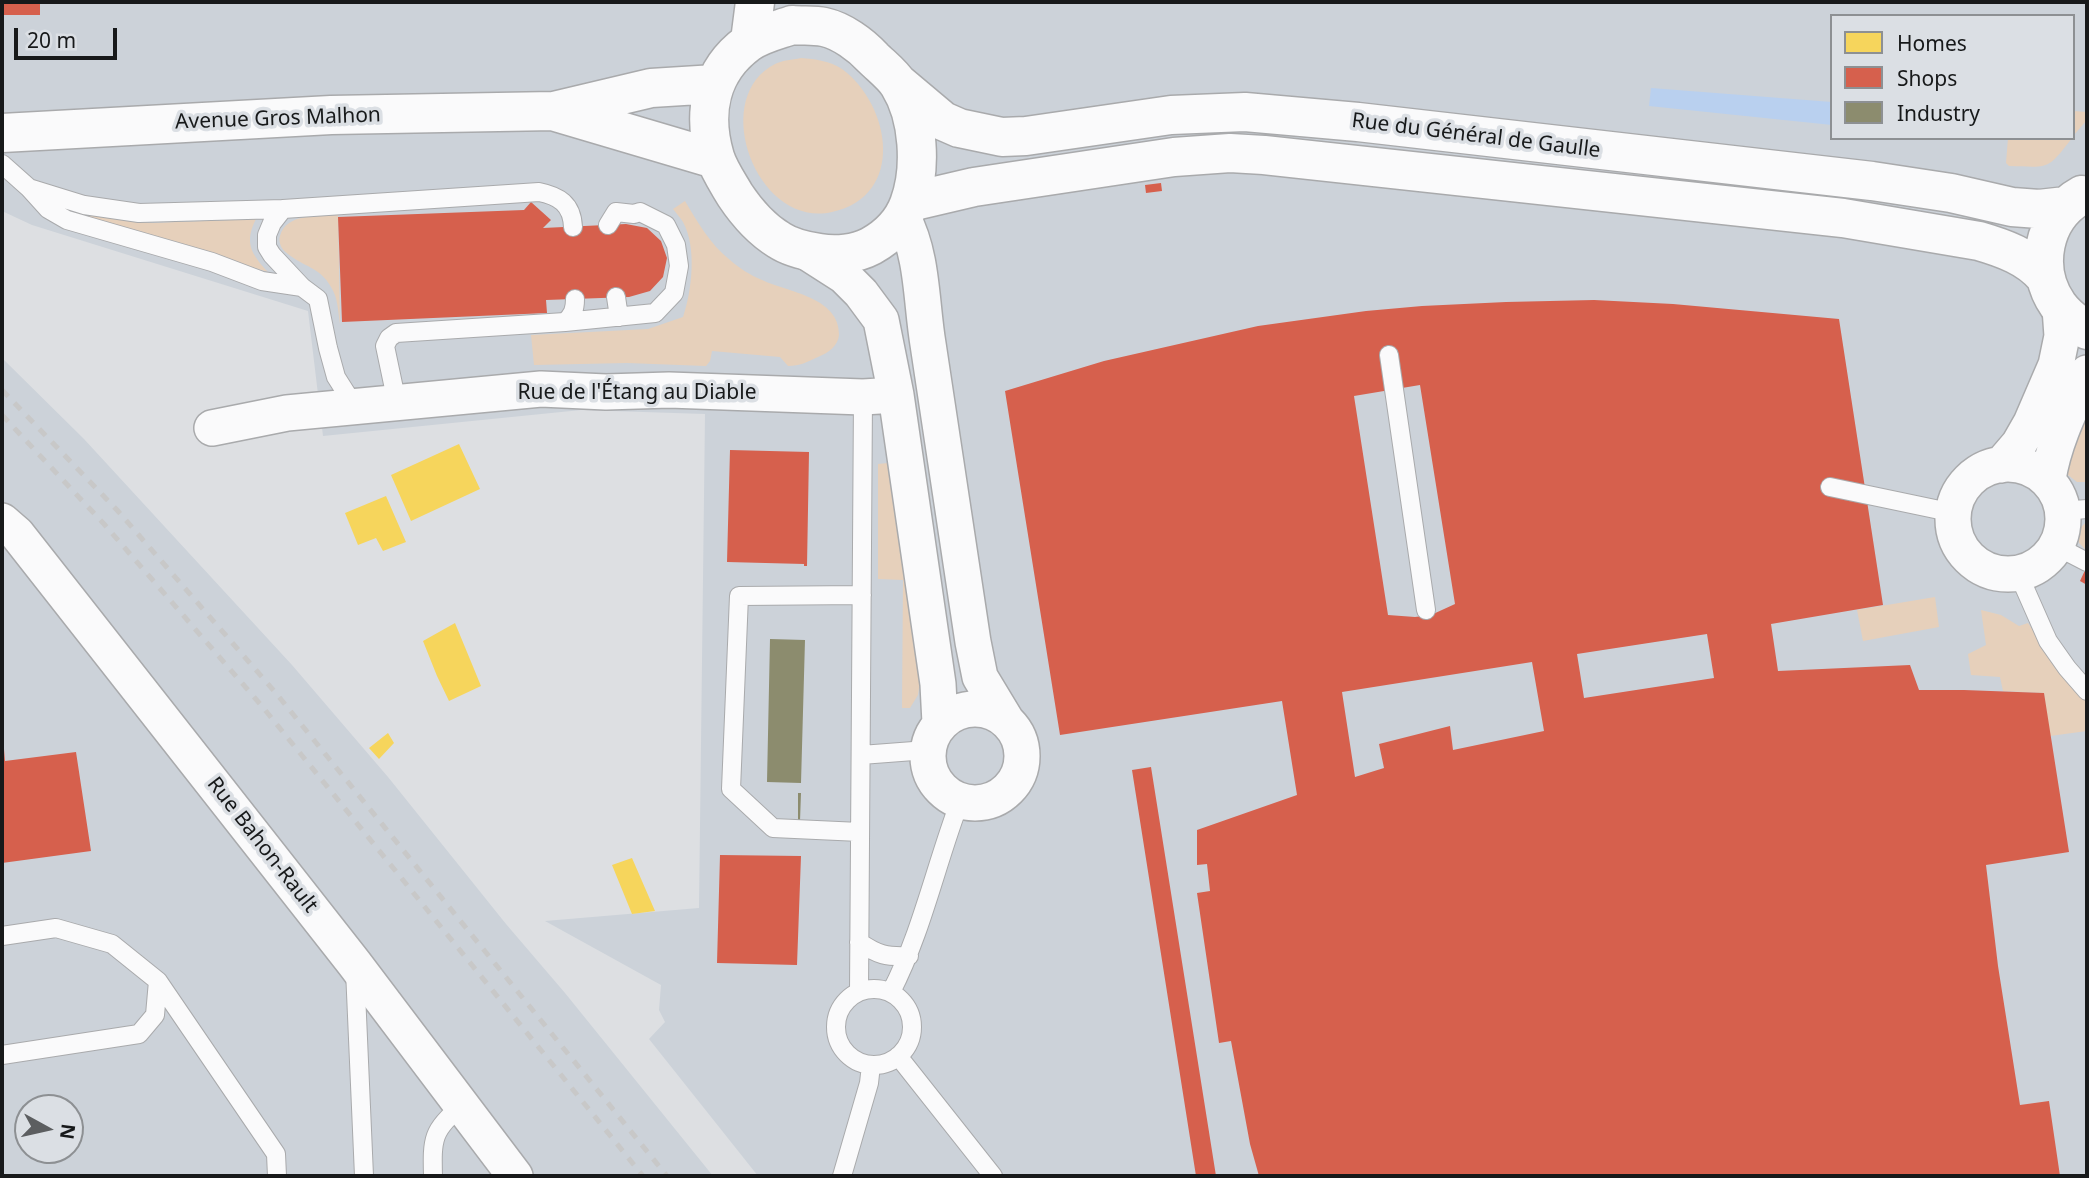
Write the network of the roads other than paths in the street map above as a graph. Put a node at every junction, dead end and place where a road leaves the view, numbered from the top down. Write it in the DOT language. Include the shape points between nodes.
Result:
graph roads {
  1 [pos="755,2"];
  2 [pos="824,15"];
  3 [pos="750,41"];
  4 [pos="715,84"];
  5 [pos="899,85"];
  6 [pos="554,111"];
  7 [pos="2,132"];
  8 [pos="715,159"];
  9 [pos="2,164"];
  10 [pos="29,188"];
  11 [pos="2077,199"];
  12 [pos="284,209"];
  13 [pos="907,210"];
  14 [pos="608,225"];
  15 [pos="573,227"];
  16 [pos="805,251"];
  17 [pos="655,285"];
  18 [pos="302,287"];
  19 [pos="616,297"];
  20 [pos="670,297"];
  21 [pos="575,299"];
  22 [pos="2064,305"];
  23 [pos="619,317"];
  24 [pos="565,322"];
  25 [pos="1389,355"];
  26 [pos="2087,373"];
  27 [pos="879,396"];
  28 [pos="397,403"];
  29 [pos="355,407"];
  30 [pos="212,428"];
  31 [pos="2001,465"];
  32 [pos="2048,479"];
  33 [pos="1830,487"];
  34 [pos="2075,510"];
  35 [pos="1954,513"];
  36 [pos="2,520"];
  37 [pos="2056,546"];
  38 [pos="2087,562"];
  39 [pos="2018,573"];
  40 [pos="862,595"];
  41 [pos="1426,610"];
  42 [pos="2087,691"];
  43 [pos="1006,720"];
  44 [pos="934,736"];
  45 [pos="861,755"];
  46 [pos="960,801"];
  47 [pos="860,832"];
  48 [pos="2,936"];
  49 [pos="859,942"];
  50 [pos="909,956"];
  51 [pos="354,962"];
  52 [pos="158,981"];
  53 [pos="859,991"];
  54 [pos="891,992"];
  55 [pos="2,1055"];
  56 [pos="898,1056"];
  57 [pos="872,1065"];
  58 [pos="462,1106"];
  59 [pos="277,1176"];
  60 [pos="364,1176"];
  61 [pos="433,1176"];
  62 [pos="515,1176"];
  63 [pos="842,1176"];
  64 [pos="993,1176"];
  1 -- 3 [label="main road"];
  2 -- 3 [label="main road"];
  2 -- 5 [label="main road"];
  3 -- 4 [label="main road" via="723,68"];
  4 -- 6 [label="main road, Avenue Gros Malhon" via="651,88"];
  4 -- 8 [label="main road" via="708,121"];
  5 -- 11 [label="main road, Rue du Général de Gaulle" via="943,121 1002,137 1171,115 1259,113 1872,181 2012,207 2039,209"];
  5 -- 13 [label="main road" via="913,118 917,146 916,177"];
  6 -- 7 [label="main road, Avenue Gros Malhon" via="331,115"];
  6 -- 8 [label="main road, Avenue Gros Malhon"];
  8 -- 16 [label="main road" via="760,227 780,242"];
  9 -- 10 [label="lane"];
  10 -- 12 [label="lane" via="84,205 139,213"];
  10 -- 18 [label="lane" via="48,209 81,225 262,281"];
  11 -- 22 [label="main road, Rue du Général de Gaulle" via="2054,221 2043,258"];
  12 -- 15 [label="lane" via="539,192 555,195 564,203"];
  12 -- 18 [label="lane" via="272,223 267,247"];
  13 -- 16 [label="main road" via="887,237 866,248 844,254"];
  13 -- 22 [label="main road, Rue du Général de Gaulle" via="974,187 1174,157 1264,155 1843,218 1979,241 2038,269"];
  13 -- 43 [label="street" via="980,677"];
  14 -- 20 [label="lane" via="616,212 631,219 640,212 654,226 666,225 674,293"];
  16 -- 27 [label="street" via="844,276 881,320"];
  17 -- 20 [label="lane"];
  18 -- 29 [label="lane" via="318,299 336,377"];
  19 -- 23 [label="lane"];
  20 -- 23 [label="lane" via="655,313"];
  21 -- 24 [label="lane" via="575,308"];
  22 -- 31 [label="street" via="2056,365 2019,444"];
  23 -- 24 [label="lane"];
  24 -- 28 [label="lane" via="396,333 385,346"];
  25 -- 41 [label="lane"];
  26 -- 32 [label="street" via="2057,440"];
  27 -- 28 [label="street, Rue de l'Étang au Diable" via="541,389"];
  27 -- 40 [label="lane"];
  27 -- 44 [label="street" via="939,684"];
  28 -- 29 [label="street, Rue de l'Étang au Diable"];
  29 -- 30 [label="street, Rue de l'Étang au Diable" via="287,412"];
  31 -- 32 [label="street" via="2019,465"];
  31 -- 35 [label="street" via="1964,486"];
  32 -- 34 [label="street"];
  33 -- 35 [label="lane"];
  34 -- 37 [label="street"];
  35 -- 39 [label="street" via="1954,530 1971,560 1993,572"];
  36 -- 51 [label="street, Rue Bahon-Rault"];
  37 -- 38 [label="lane"];
  37 -- 39 [label="street" via="2046,559"];
  39 -- 42 [label="lane" via="2048,641"];
  40 -- 45 [label="lane"];
  40 -- 47 [label="lane" via="739,596 731,789 773,828"];
  43 -- 44 [label="street" via="980,708 965,709 951,714"];
  43 -- 46 [label="street" via="1020,741 1022,754 1015,780 995,799 972,804"];
  44 -- 45 [label="lane"];
  44 -- 46 [label="street" via="927,763 931,776 948,796"];
  45 -- 47 [label="lane"];
  46 -- 50 [label="lane"];
  47 -- 49 [label="lane"];
  48 -- 52 [label="lane" via="55,928 112,944"];
  49 -- 50 [label="lane" via="876,954"];
  49 -- 53 [label="lane"];
  50 -- 54 [label="lane"];
  51 -- 58 [label="street, Rue Bahon-Rault"];
  51 -- 60 [label="lane"];
  52 -- 55 [label="lane" via="155,1015 139,1034"];
  52 -- 59 [label="lane" via="276,1154"];
  53 -- 54 [label="lane" via="881,988"];
  53 -- 57 [label="lane" via="838,1012 836,1036 849,1056"];
  54 -- 56 [label="lane" via="911,1017 911,1039"];
  56 -- 57 [label="lane"];
  56 -- 64 [label="lane"];
  57 -- 63 [label="lane"];
  58 -- 61 [label="lane" via="437,1132 432,1147"];
  58 -- 62 [label="street, Rue Bahon-Rault"];
}
